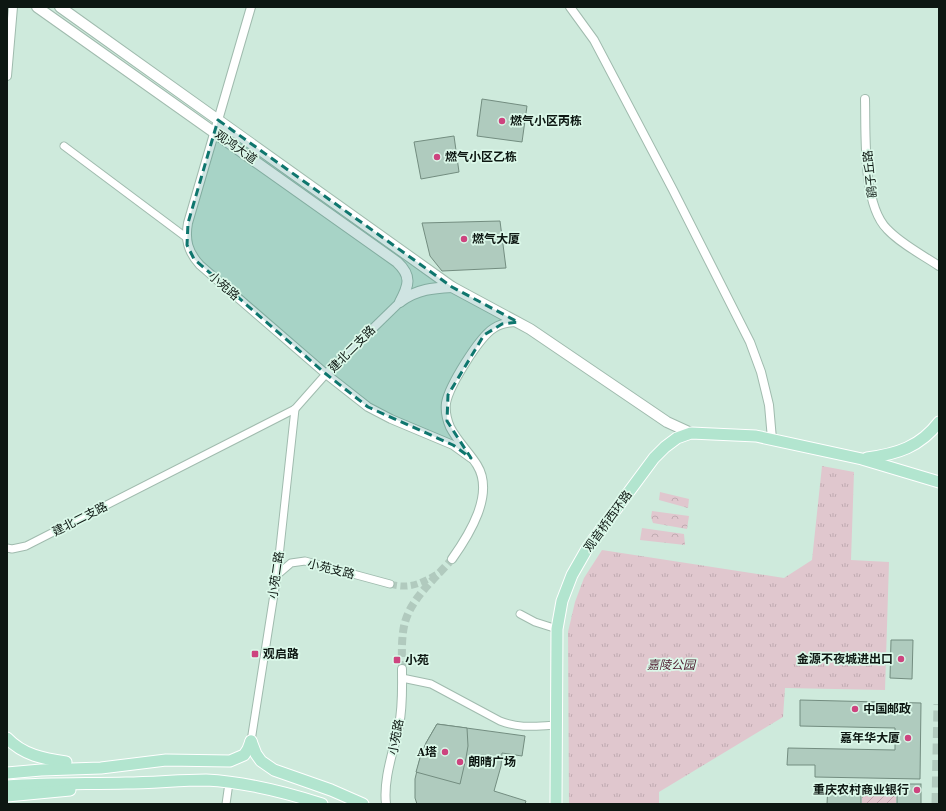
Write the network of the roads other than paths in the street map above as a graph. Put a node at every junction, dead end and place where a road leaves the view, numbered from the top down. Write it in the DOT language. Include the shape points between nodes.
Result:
graph roads {
  1 [pos="13,7"];
  2 [pos="37,7"];
  3 [pos="60,7"];
  4 [pos="252,7"];
  5 [pos="570,7"];
  6 [pos="7,76"];
  7 [pos="865,99"];
  8 [pos="218,120"];
  9 [pos="215,132"];
  10 [pos="64,146"];
  11 [pos="186,238"];
  12 [pos="939,266"];
  13 [pos="452,287"];
  14 [pos="400,302"];
  15 [pos="518,322"];
  16 [pos="326,374"];
  17 [pos="295,409"];
  18 [pos="939,422"];
  19 [pos="691,433"];
  20 [pos="772,440"];
  21 [pos="471,458"];
  22 [pos="862,459"];
  23 [pos="939,482"];
  24 [pos="7,548"];
  25 [pos="452,559"];
  26 [pos="277,575"];
  27 [pos="390,584"];
  28 [pos="520,614"];
  29 [pos="557,629"];
  30 [pos="402,669"];
  31 [pos="402,678"];
  32 [pos="557,725"];
  33 [pos="7,738"];
  34 [pos="251,741"];
  35 [pos="166,760"];
  36 [pos="66,762"];
  37 [pos="7,766"];
  38 [pos="40,767"];
  39 [pos="7,773"];
  40 [pos="229,783"];
  41 [pos="7,786"];
  42 [pos="42,788"];
  43 [pos="7,796"];
  44 [pos="226,804"];
  45 [pos="322,804"];
  46 [pos="363,804"];
  47 [pos="386,804"];
  48 [pos="556,804"];
  1 -- 6 [label="street"];
  2 -- 9 [label="main road, 观鸿大道"];
  3 -- 8 [label="main road, 观鸿大道"];
  4 -- 8 [label="street"];
  5 -- 20 [label="street" via="594,40 750,342 762,372 769,405"];
  7 -- 12 [label="street, 鹞子丘路" via="868,183 874,210 886,228"];
  8 -- 9 [label="street"];
  8 -- 13 [label="main road, 观鸿大道"];
  9 -- 11 [label="street" via="188,223"];
  9 -- 14 [label="main road, 观鸿大道" via="397,262 407,275 408,283"];
  10 -- 11 [label="street"];
  11 -- 16 [label="street, 小苑路" via="190,252 200,265"];
  13 -- 14 [label="main road, 建北二支路" via="419,291"];
  13 -- 15 [label="main road"];
  14 -- 16 [label="street, 建北二支路"];
  15 -- 19 [label="main road" via="667,422"];
  15 -- 21 [label="street, 小苑路" via="494,327 484,335 448,395 447,420"];
  16 -- 17 [label="street, 建北二支路"];
  16 -- 21 [label="street, 小苑路" via="368,407 453,445"];
  17 -- 24 [label="street, 建北二支路" via="26,546"];
  17 -- 26 [label="street, 小苑二路"];
  18 -- 22 [label="main road" via="909,448 891,455"];
  19 -- 20 [label="main road, 观音桥西环路" via="756,436"];
  19 -- 29 [label="main road, 观音桥西环路" via="678,438 654,458 588,547 572,575 562,601"];
  20 -- 22 [label="main road, 观音桥西环路"];
  21 -- 25 [label="street, 小苑路" via="481,474 481,500 471,529"];
  22 -- 23 [label="main road, 观音桥西环路"];
  26 -- 27 [label="street, 小苑支路" via="291,563 305,561"];
  26 -- 34 [label="street, 小苑二路"];
  28 -- 29 [label="street"];
  29 -- 32 [label="main road, 观音桥西环路"];
  30 -- 31 [label="street, 小苑路"];
  31 -- 32 [label="street" via="430,684 511,725"];
  31 -- 47 [label="street, 小苑路" via="402,704 386,785"];
  32 -- 48 [label="main road, 观音桥西环路"];
  33 -- 36 [label="main road" via="27,753"];
  34 -- 35 [label="main road" via="244,755 230,761"];
  34 -- 46 [label="main road" via="261,761 274,770 332,790"];
  35 -- 36 [label="main road"];
  35 -- 38 [label="main road" via="101,768"];
  36 -- 38 [label="main road"];
  37 -- 38 [label="main road"];
  38 -- 39 [label="main road"];
  40 -- 42 [label="main road" via="206,780"];
  40 -- 44 [label="street"];
  40 -- 45 [label="main road"];
  41 -- 42 [label="main road"];
  42 -- 43 [label="main road"];
}
